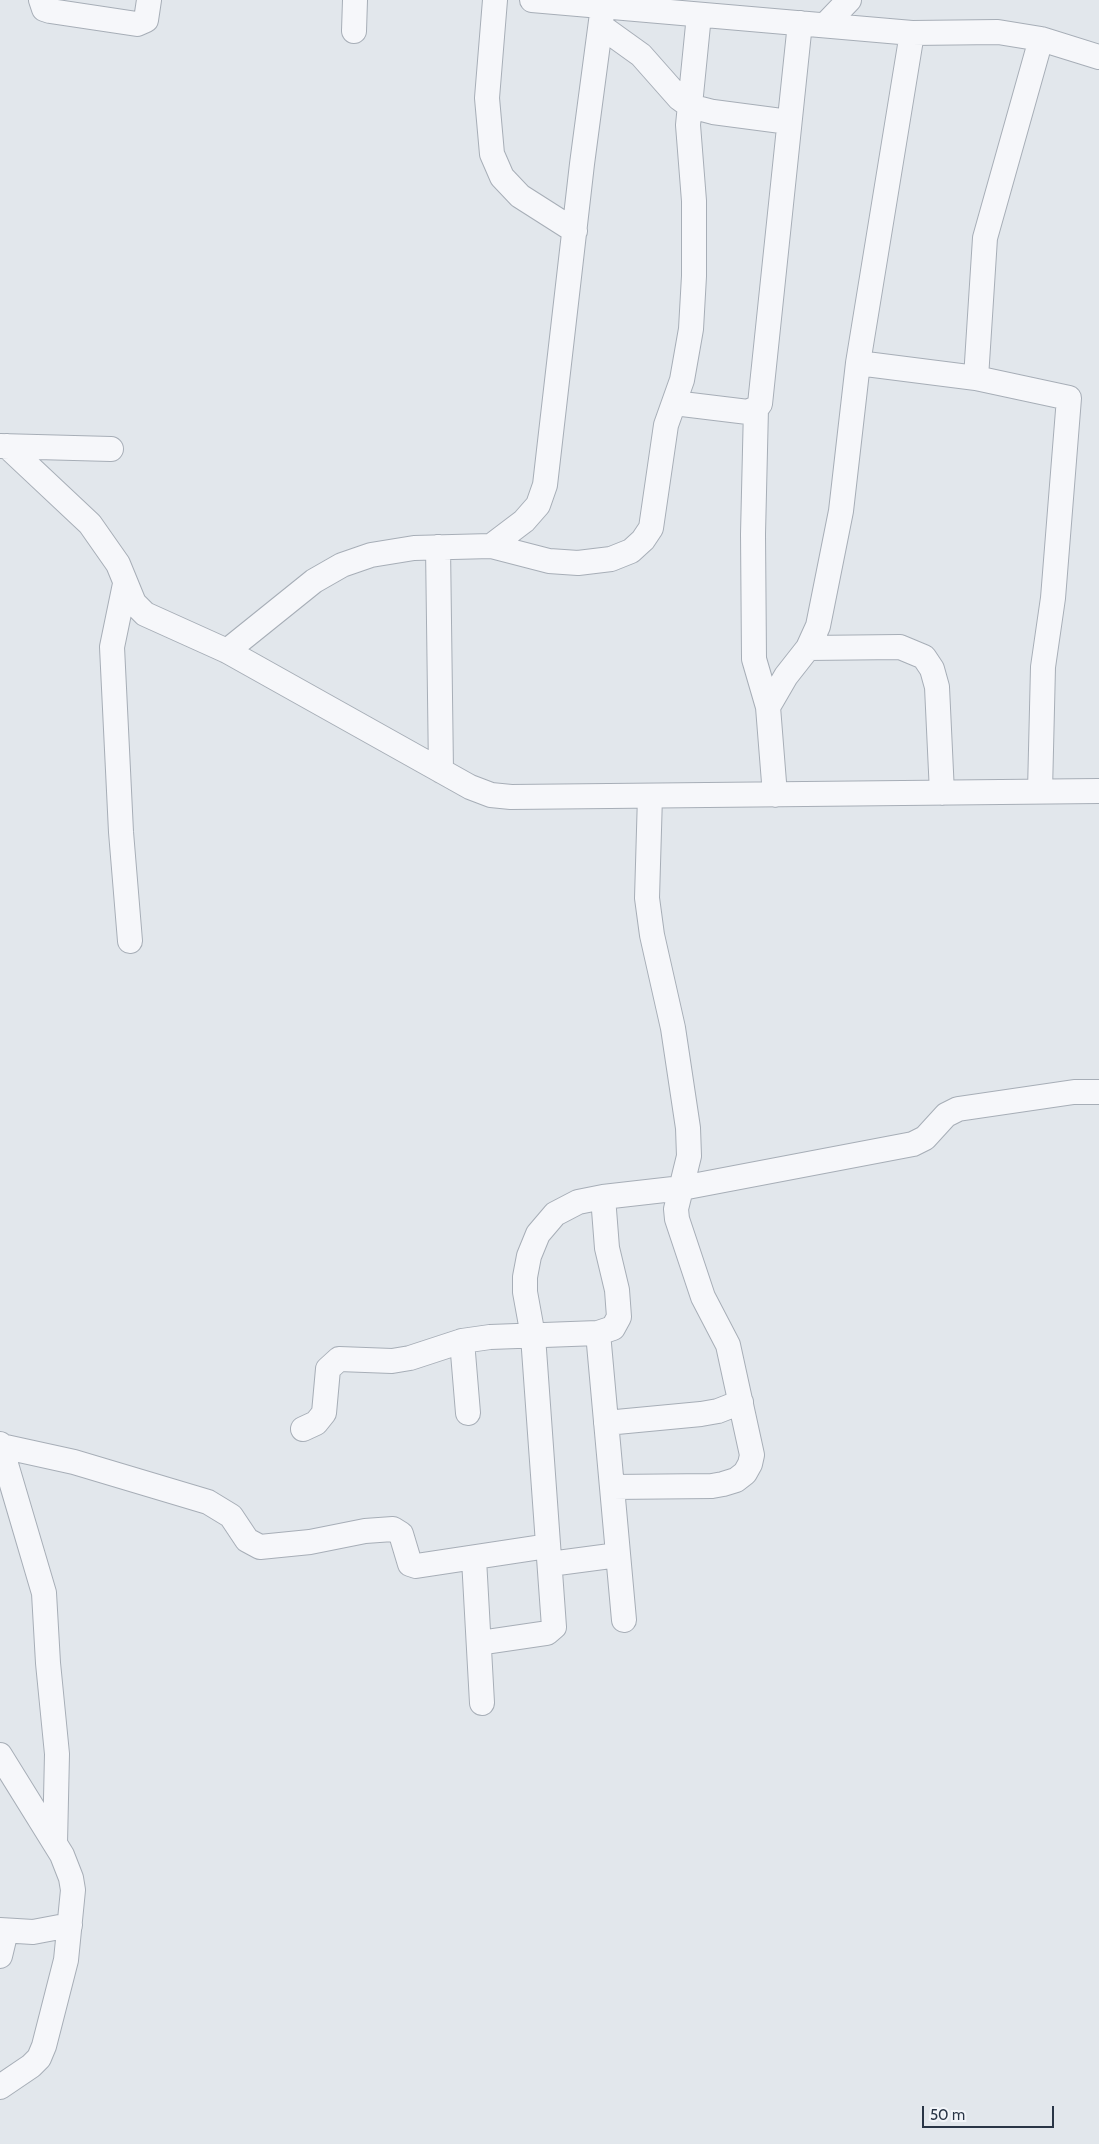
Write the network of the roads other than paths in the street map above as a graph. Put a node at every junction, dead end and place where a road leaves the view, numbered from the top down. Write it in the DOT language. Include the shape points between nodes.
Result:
graph roads {
  1 [pos="41,0"];
  2 [pos="149,0"];
  3 [pos="355,0"];
  4 [pos="495,0"];
  5 [pos="532,0"];
  6 [pos="849,0"];
  7 [pos="699,15"];
  8 [pos="602,17"];
  9 [pos="800,23"];
  10 [pos="826,24"];
  11 [pos="354,30"];
  12 [pos="912,33"];
  13 [pos="1041,39"];
  14 [pos="1099,58"];
  15 [pos="690,106"];
  16 [pos="789,122"];
  17 [pos="574,231"];
  18 [pos="858,364"];
  19 [pos="976,378"];
  20 [pos="674,404"];
  21 [pos="756,408"];
  22 [pos="3,446"];
  23 [pos="110,448"];
  24 [pos="491,546"];
  25 [pos="438,547"];
  26 [pos="125,584"];
  27 [pos="808,648"];
  28 [pos="227,651"];
  29 [pos="768,707"];
  30 [pos="441,771"];
  31 [pos="1099,791"];
  32 [pos="1040,792"];
  33 [pos="942,793"];
  34 [pos="775,795"];
  35 [pos="650,796"];
  36 [pos="130,941"];
  37 [pos="1099,1092"];
  38 [pos="682,1188"];
  39 [pos="602,1197"];
  40 [pos="598,1333"];
  41 [pos="533,1336"];
  42 [pos="462,1341"];
  43 [pos="741,1402"];
  44 [pos="468,1413"];
  45 [pos="606,1422"];
  46 [pos="303,1429"];
  47 [pos="0,1445"];
  48 [pos="612,1487"];
  49 [pos="549,1555"];
  50 [pos="618,1555"];
  51 [pos="474,1559"];
  52 [pos="624,1620"];
  53 [pos="479,1643"];
  54 [pos="482,1703"];
  55 [pos="0,1755"];
  56 [pos="55,1843"];
  57 [pos="70,1925"];
  58 [pos="3,1930"];
  59 [pos="0,1956"];
  60 [pos="0,2087"];
  1 -- 2 [label="street" via="44,9 50,12 137,24 146,20"];
  3 -- 11 [label="street"];
  4 -- 17 [label="street" via="488,98 492,154 502,177 520,196"];
  5 -- 8 [label="street"];
  6 -- 10 [label="street"];
  7 -- 8 [label="street"];
  7 -- 9 [label="street"];
  7 -- 15 [label="street"];
  8 -- 15 [label="street"];
  8 -- 17 [label="street"];
  9 -- 10 [label="street"];
  9 -- 16 [label="street"];
  10 -- 12 [label="street"];
  12 -- 13 [label="street" via="998,32"];
  12 -- 18 [label="street"];
  13 -- 14 [label="street"];
  13 -- 19 [label="street" via="985,238"];
  15 -- 16 [label="street"];
  15 -- 20 [label="street" via="689,167 694,201 692,320 682,380"];
  16 -- 21 [label="street" via="760,404"];
  17 -- 24 [label="street" via="545,485 538,505 524,521"];
  18 -- 19 [label="street"];
  18 -- 27 [label="street" via="841,511 818,626"];
  19 -- 32 [label="street" via="1064,395 1070,403 1053,598 1043,667"];
  20 -- 21 [label="street" via="748,412"];
  20 -- 24 [label="street" via="666,425 651,528 631,551 578,563 549,561"];
  21 -- 29 [label="street" via="754,660"];
  22 -- 23 [label="street"];
  22 -- 26 [label="street" via="90,524 118,564"];
  24 -- 25 [label="street"];
  25 -- 28 [label="street" via="372,555 342,565 314,580"];
  25 -- 30 [label="street"];
  26 -- 28 [label="street" via="134,603 144,614"];
  26 -- 36 [label="street" via="112,647"];
  27 -- 29 [label="street"];
  27 -- 33 [label="street" via="900,647 924,657 932,669 937,688"];
  28 -- 30 [label="street"];
  29 -- 34 [label="street"];
  30 -- 35 [label="street" via="491,795"];
  31 -- 32 [label="street"];
  32 -- 33 [label="street"];
  33 -- 34 [label="street"];
  34 -- 35 [label="street"];
  35 -- 38 [label="street" via="648,898 652,935 673,1028 688,1128 689,1156"];
  37 -- 38 [label="street" via="1074,1092 958,1109 946,1115 925,1138 913,1144"];
  38 -- 39 [label="street"];
  38 -- 43 [label="street" via="676,1209 680,1228 703,1297 728,1345"];
  39 -- 40 [label="street" via="619,1317 613,1328"];
  39 -- 41 [label="street" via="578,1202 555,1214 538,1234 525,1277"];
  40 -- 41 [label="street"];
  40 -- 45 [label="street"];
  41 -- 42 [label="street"];
  41 -- 49 [label="street"];
  42 -- 44 [label="street"];
  42 -- 46 [label="street" via="392,1361 333,1362 326,1376 324,1413 316,1423"];
  43 -- 45 [label="street" via="701,1414"];
  43 -- 48 [label="street" via="752,1455 747,1468 736,1480 712,1486"];
  45 -- 48 [label="street"];
  47 -- 51 [label="street" via="74,1462 208,1502 231,1516 255,1546 310,1542 386,1528 401,1534 412,1566"];
  47 -- 56 [label="street" via="44,1593 57,1754"];
  48 -- 50 [label="street"];
  49 -- 50 [label="street"];
  49 -- 51 [label="street"];
  49 -- 53 [label="street" via="552,1631"];
  50 -- 52 [label="street"];
  51 -- 53 [label="street"];
  53 -- 54 [label="street"];
  55 -- 56 [label="street"];
  56 -- 57 [label="street" via="71,1878"];
  57 -- 58 [label="street" via="33,1932"];
  57 -- 60 [label="street" via="66,1960 39,2058"];
  58 -- 59 [label="street"];
}
